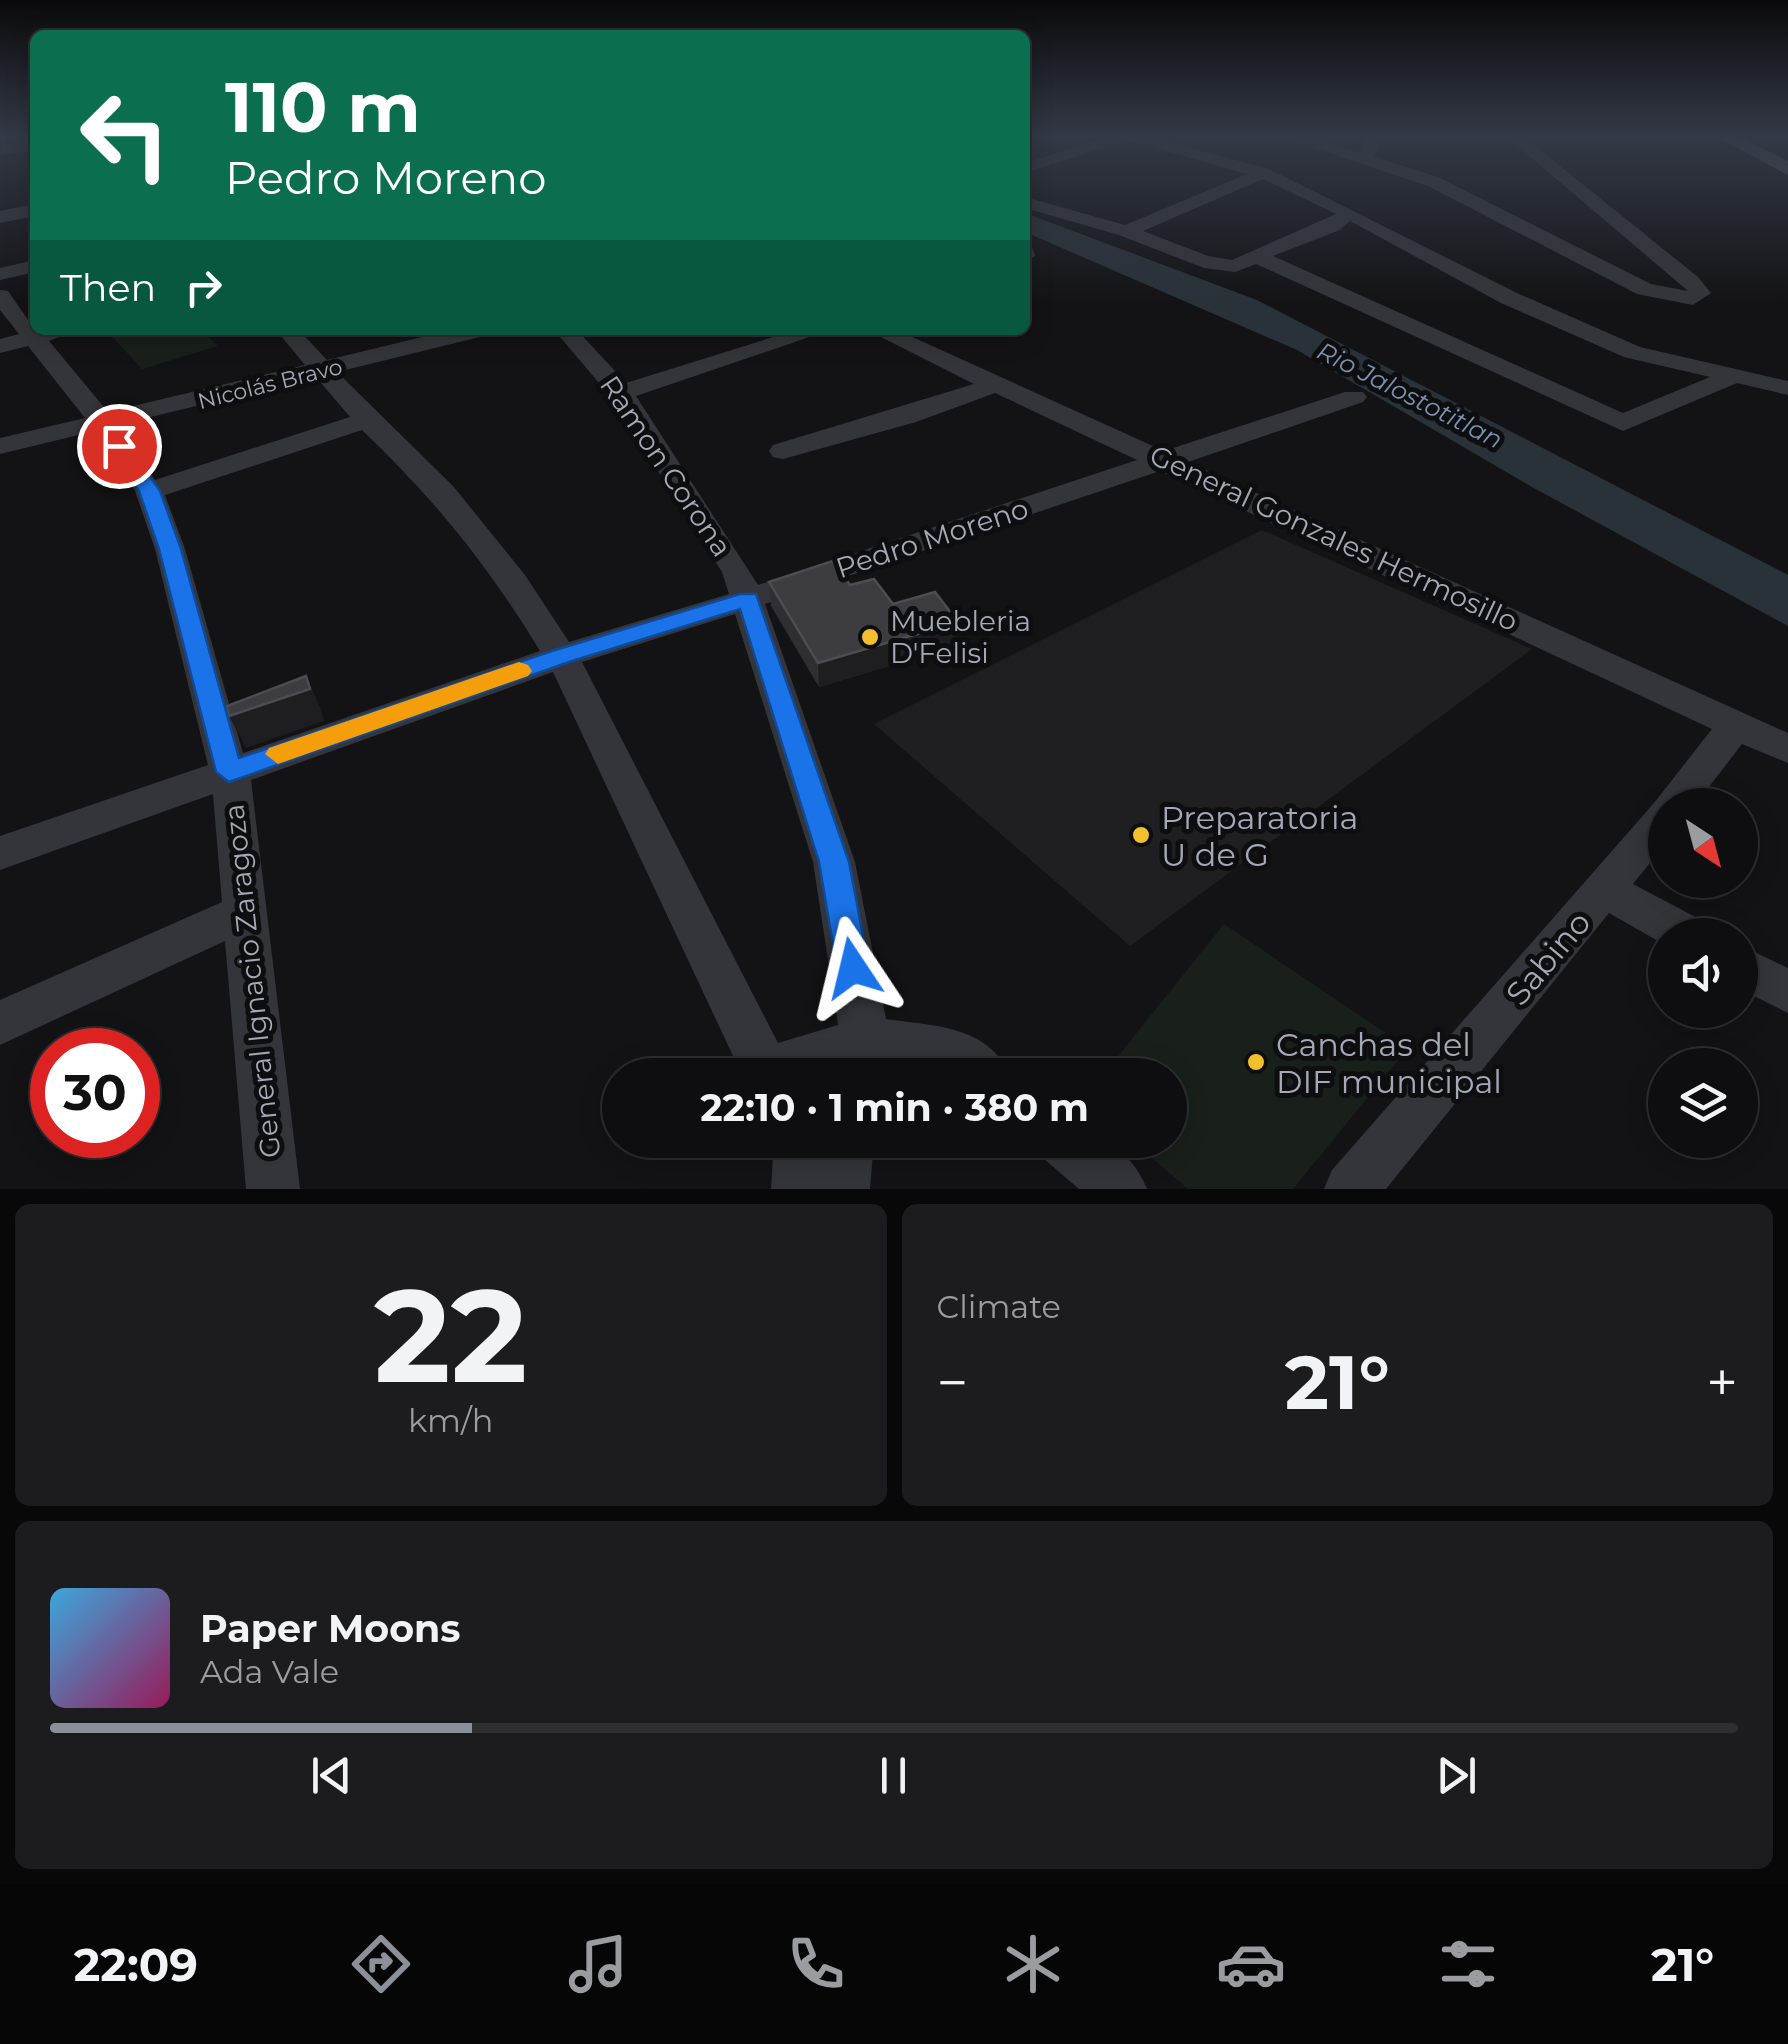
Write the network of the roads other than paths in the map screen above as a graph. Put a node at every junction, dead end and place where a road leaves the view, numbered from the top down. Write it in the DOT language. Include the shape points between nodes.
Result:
graph roads {
  1 [pos="1215,192"];
  2 [pos="1304,192"];
  3 [pos="1455,192"];
  4 [pos="1583,192"];
  5 [pos="1030,203"];
  6 [pos="30,211"];
  7 [pos="1349,214"];
  8 [pos="0,217"];
  9 [pos="1126,231"];
  10 [pos="1256,256"];
  11 [pos="30,267"];
  12 [pos="0,274"];
  13 [pos="0,296"];
  14 [pos="30,318"];
  15 [pos="47,335"];
  16 [pos="52,335"];
  17 [pos="292,335"];
  18 [pos="461,335"];
  19 [pos="569,335"];
  20 [pos="803,335"];
  21 [pos="889,335"];
  22 [pos="0,346"];
  23 [pos="324,371"];
  24 [pos="1731,377"];
  25 [pos="997,384"];
  26 [pos="1788,388"];
  27 [pos="620,392"];
  28 [pos="1354,397"];
  29 [pos="366,420"];
  30 [pos="104,424"];
  31 [pos="0,446"];
  32 [pos="784,451"];
  33 [pos="1164,460"];
  34 [pos="150,491"];
  35 [pos="748,599"];
  36 [pos="561,656"];
  37 [pos="1736,724"];
  38 [pos="1788,748"];
  39 [pos="229,772"];
  40 [pos="1686,788"];
  41 [pos="1648,837"];
  42 [pos="0,853"];
  43 [pos="1606,890"];
  44 [pos="245,912"];
  45 [pos="1656,918"];
  46 [pos="1758,975"];
  47 [pos="1788,992"];
  48 [pos="0,1024"];
  49 [pos="862,1057"];
  50 [pos="760,1058"];
  51 [pos="966,1058"];
  52 [pos="1083,1158"];
  53 [pos="273,1189"];
  54 [pos="1120,1189"];
  55 [pos="1351,1189"];
  1 -- 9 [label="street"];
  2 -- 7 [label="street"];
  3 -- 4 [label="street" via="1644,289 1692,299 1700,293"];
  5 -- 9 [label="street"];
  6 -- 8 [label="street"];
  7 -- 10 [label="street"];
  7 -- 24 [label="street" via="1509,298 1632,352"];
  9 -- 10 [label="street" via="1220,266"];
  10 -- 24 [label="street" via="1622,424"];
  11 -- 12 [label="street"];
  13 -- 14 [label="street, General Ignacio Zaragoza"];
  15 -- 22 [label="street"];
  16 -- 30 [label="street, General Ignacio Zaragoza"];
  17 -- 23 [label="street"];
  18 -- 23 [label="street, Nicolás Bravo"];
  19 -- 27 [label="street, Ramon Corona"];
  20 -- 27 [label="street"];
  21 -- 25 [label="street, General Gonzales Hermosillo"];
  23 -- 29 [label="street"];
  23 -- 30 [label="street, Nicolás Bravo"];
  24 -- 26 [label="street"];
  25 -- 32 [label="street"];
  25 -- 33 [label="street, General Gonzales Hermosillo"];
  27 -- 35 [label="street, Ramon Corona" via="738,572"];
  28 -- 33 [label="street, Pedro Moreno"];
  29 -- 34 [label="street"];
  29 -- 36 [label="street" via="443,492 514,582"];
  30 -- 31 [label="street, Nicolás Bravo"];
  30 -- 34 [label="street, General Ignacio Zaragoza"];
  33 -- 35 [label="street, Pedro Moreno"];
  33 -- 37 [label="street, General Gonzales Hermosillo"];
  34 -- 39 [label="street, General Ignacio Zaragoza"];
  35 -- 36 [label="street, Pedro Moreno"];
  35 -- 49 [label="street, Ramon Corona" via="834,862"];
  36 -- 39 [label="street, Pedro Moreno"];
  36 -- 50 [label="street"];
  37 -- 38 [label="street, General Gonzales Hermosillo"];
  37 -- 40 [label="street"];
  39 -- 42 [label="street, Pedro Moreno"];
  39 -- 44 [label="street, General Ignacio Zaragoza"];
  41 -- 43 [label="street, Sabino"];
  43 -- 45 [label="street"];
  43 -- 55 [label="street, Sabino"];
  44 -- 48 [label="street"];
  44 -- 53 [label="street, General Ignacio Zaragoza"];
  46 -- 47 [label="street"];
  49 -- 51 [label="street"];
  52 -- 54 [label="street"];
}
